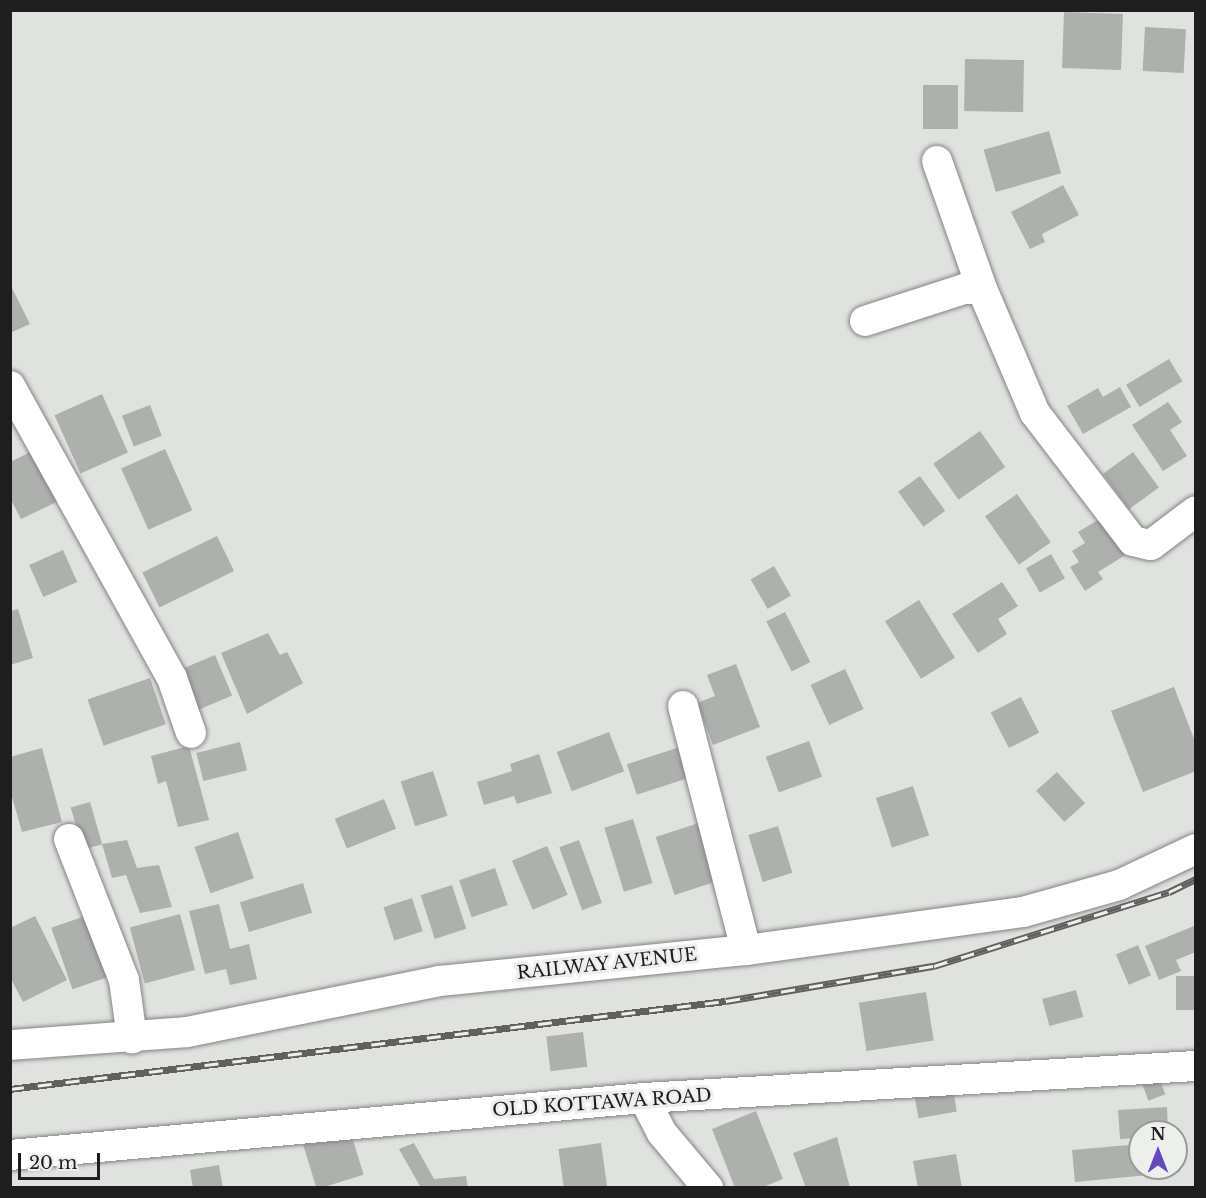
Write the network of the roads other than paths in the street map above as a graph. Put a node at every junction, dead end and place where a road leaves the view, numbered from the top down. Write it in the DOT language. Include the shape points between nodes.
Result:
graph roads {
  1 [pos="937,162"];
  2 [pos="982,289"];
  3 [pos="865,321"];
  4 [pos="10,386"];
  5 [pos="1196,511"];
  6 [pos="683,706"];
  7 [pos="191,733"];
  8 [pos="69,839"];
  9 [pos="1196,849"];
  10 [pos="746,950"];
  11 [pos="132,1038"];
  12 [pos="10,1045"];
  13 [pos="1196,1066"];
  14 [pos="644,1098"];
  15 [pos="10,1155"];
  16 [pos="708,1188"];
  1 -- 2 [label="street"];
  2 -- 3 [label="street" via="964,289"];
  2 -- 5 [label="street" via="1035,413 1133,541 1151,546"];
  4 -- 7 [label="street" via="172,678"];
  6 -- 10 [label="street"];
  8 -- 11 [label="street" via="124,980"];
  9 -- 10 [label="street, RAILWAY AVENUE" via="1119,885 1023,912"];
  10 -- 11 [label="street, RAILWAY AVENUE" via="440,981 187,1032"];
  11 -- 12 [label="street, RAILWAY AVENUE"];
  13 -- 14 [label="street, OLD KOTTAWA ROAD"];
  14 -- 15 [label="street, OLD KOTTAWA ROAD"];
  14 -- 16 [label="street" via="662,1133"];
}
